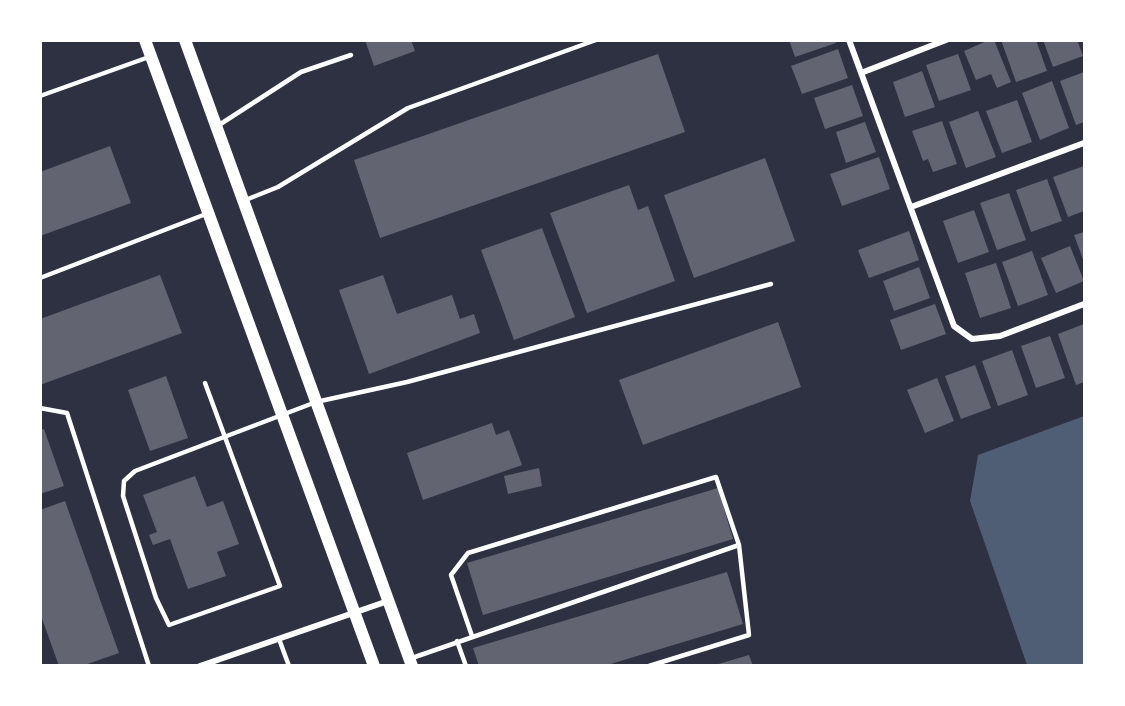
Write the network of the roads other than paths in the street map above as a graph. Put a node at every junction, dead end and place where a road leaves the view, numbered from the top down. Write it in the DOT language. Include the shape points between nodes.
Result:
graph roads {
  1 [pos="146,40"];
  2 [pos="185,40"];
  3 [pos="596,40"];
  4 [pos="849,40"];
  5 [pos="946,40"];
  6 [pos="351,55"];
  7 [pos="151,56"];
  8 [pos="861,73"];
  9 [pos="40,96"];
  10 [pos="216,126"];
  11 [pos="1084,143"];
  12 [pos="243,201"];
  13 [pos="911,207"];
  14 [pos="208,213"];
  15 [pos="40,278"];
  16 [pos="771,284"];
  17 [pos="1084,304"];
  18 [pos="205,383"];
  19 [pos="316,402"];
  20 [pos="40,408"];
  21 [pos="282,414"];
  22 [pos="224,435"];
  23 [pos="739,545"];
  24 [pos="388,601"];
  25 [pos="355,613"];
  26 [pos="472,636"];
  27 [pos="279,639"];
  28 [pos="457,641"];
  29 [pos="410,662"];
  30 [pos="149,666"];
  31 [pos="200,666"];
  32 [pos="289,666"];
  33 [pos="374,666"];
  34 [pos="466,666"];
  35 [pos="650,666"];
  1 -- 7 [label="main road"];
  2 -- 10 [label="main road"];
  3 -- 12 [label="lane" via="408,108 278,187"];
  4 -- 8 [label="street"];
  5 -- 8 [label="street"];
  6 -- 10 [label="lane" via="301,72"];
  7 -- 9 [label="lane"];
  7 -- 14 [label="main road"];
  8 -- 13 [label="street"];
  10 -- 12 [label="main road"];
  11 -- 13 [label="street"];
  12 -- 19 [label="main road"];
  13 -- 17 [label="street" via="954,326 972,339 1000,336"];
  14 -- 15 [label="lane"];
  14 -- 21 [label="main road"];
  16 -- 19 [label="lane" via="407,382"];
  18 -- 22 [label="lane"];
  19 -- 21 [label="lane"];
  19 -- 24 [label="main road"];
  20 -- 30 [label="lane" via="67,413"];
  21 -- 22 [label="lane"];
  21 -- 25 [label="main road"];
  22 -- 22 [label="lane" via="280,586 169,625 156,598 127,507 124,481 135,471"];
  23 -- 26 [label="lane"];
  23 -- 26 [label="lane" via="716,477 468,553 451,575"];
  23 -- 35 [label="lane" via="749,635"];
  24 -- 25 [label="street"];
  24 -- 29 [label="main road"];
  25 -- 27 [label="street"];
  25 -- 33 [label="main road"];
  26 -- 28 [label="lane"];
  27 -- 31 [label="street"];
  27 -- 32 [label="lane"];
  28 -- 29 [label="lane"];
  28 -- 34 [label="lane"];
}
